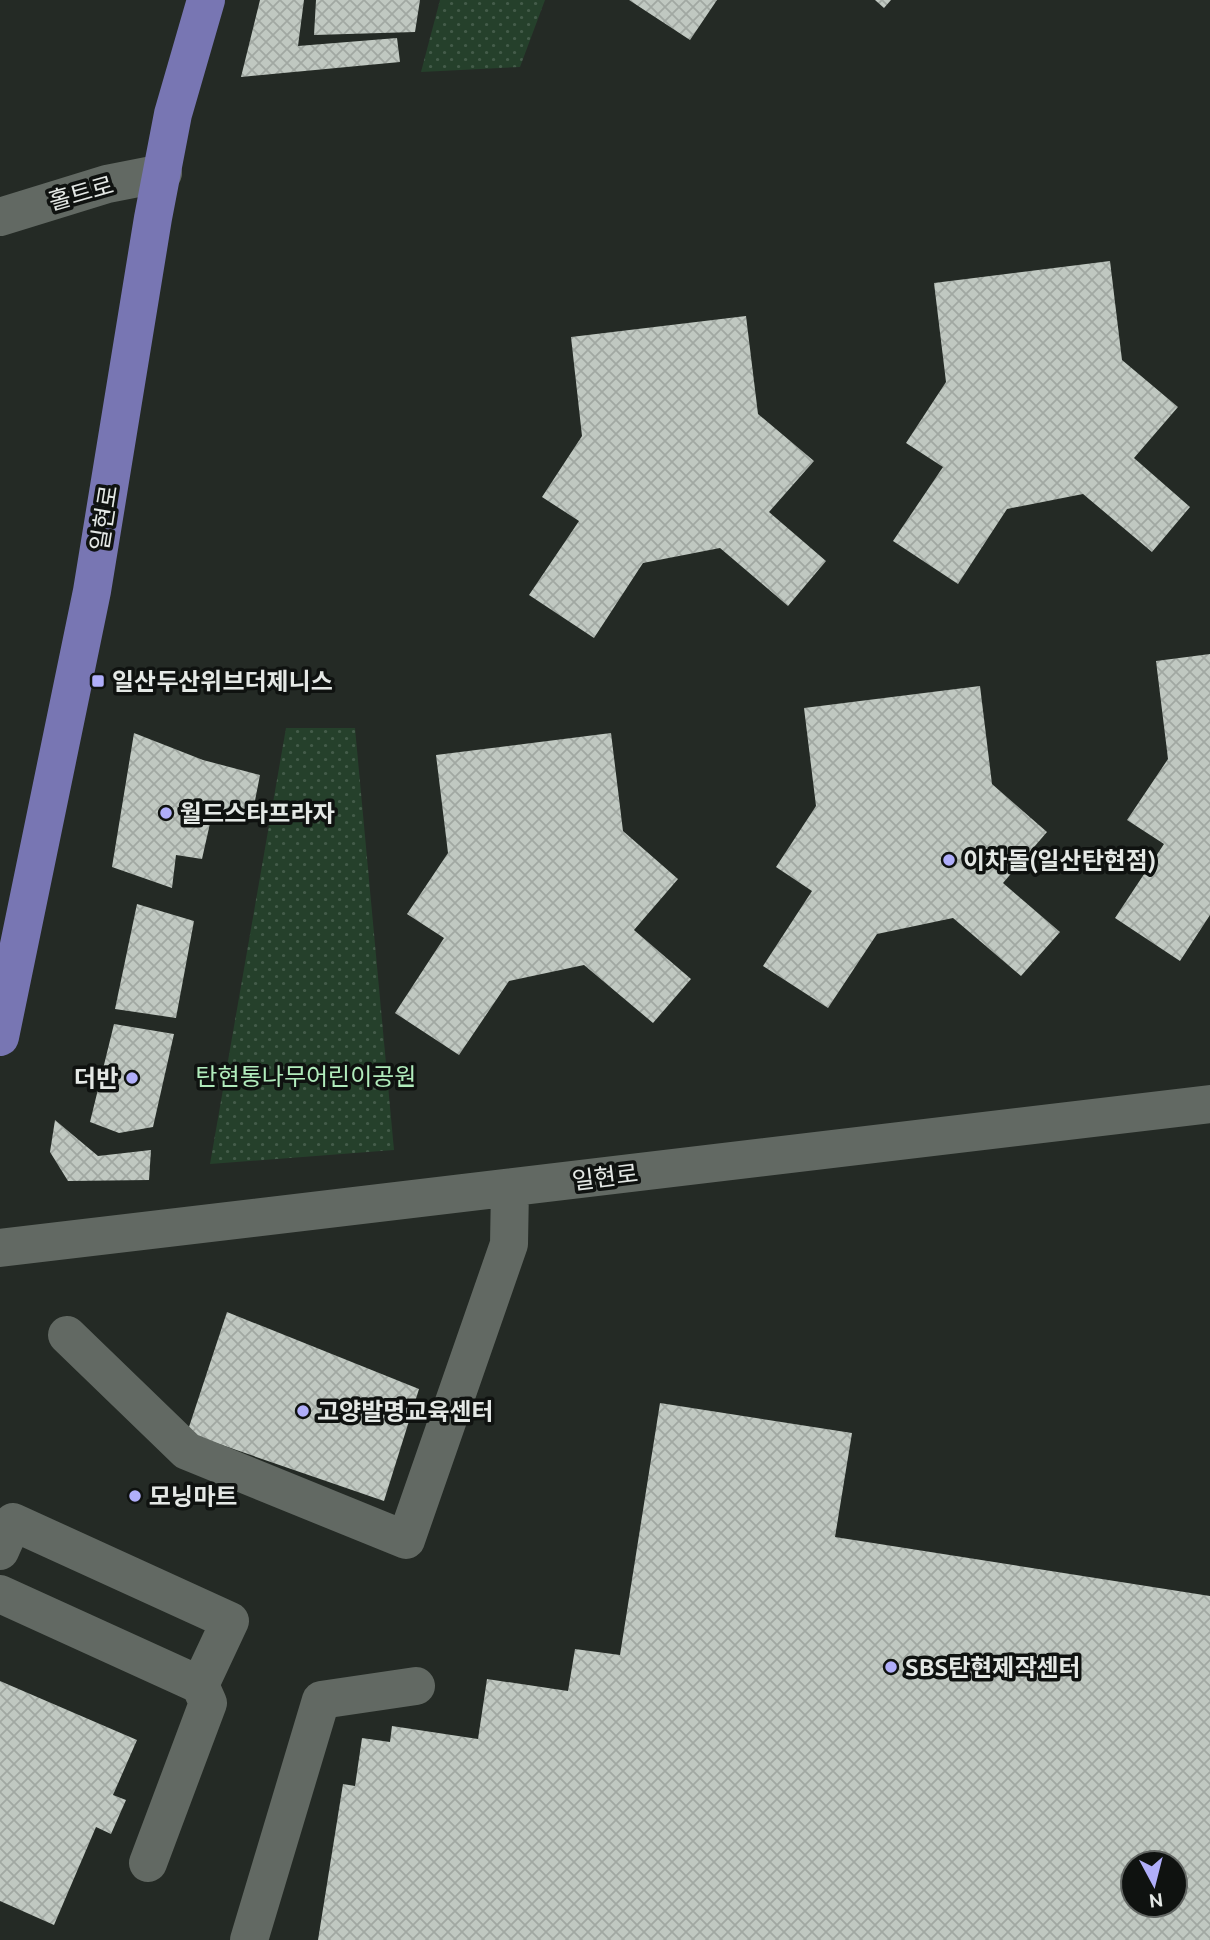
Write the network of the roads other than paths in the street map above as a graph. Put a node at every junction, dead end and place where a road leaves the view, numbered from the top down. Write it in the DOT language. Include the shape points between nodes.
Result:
graph roads {
  1 [pos="206,0"];
  2 [pos="163,173"];
  3 [pos="0,217"];
  4 [pos="0,1037"];
  5 [pos="1210,1104"];
  6 [pos="509,1188"];
  7 [pos="0,1248"];
  8 [pos="67,1335"];
  9 [pos="0,1551"];
  10 [pos="0,1594"];
  11 [pos="200,1685"];
  12 [pos="416,1686"];
  13 [pos="148,1863"];
  14 [pos="249,1940"];
  1 -- 2 [label="main road, 일현로" via="173,114"];
  2 -- 3 [label="street, 홀트로" via="107,184"];
  2 -- 4 [label="main road, 일현로" via="92,592"];
  5 -- 6 [label="street, 일현로"];
  6 -- 7 [label="street, 일현로"];
  6 -- 8 [label="street" via="509,1244 406,1540 187,1451"];
  9 -- 11 [label="street" via="13,1522 230,1620"];
  10 -- 11 [label="street"];
  11 -- 13 [label="street" via="208,1703"];
  12 -- 14 [label="street" via="321,1700"];
}
